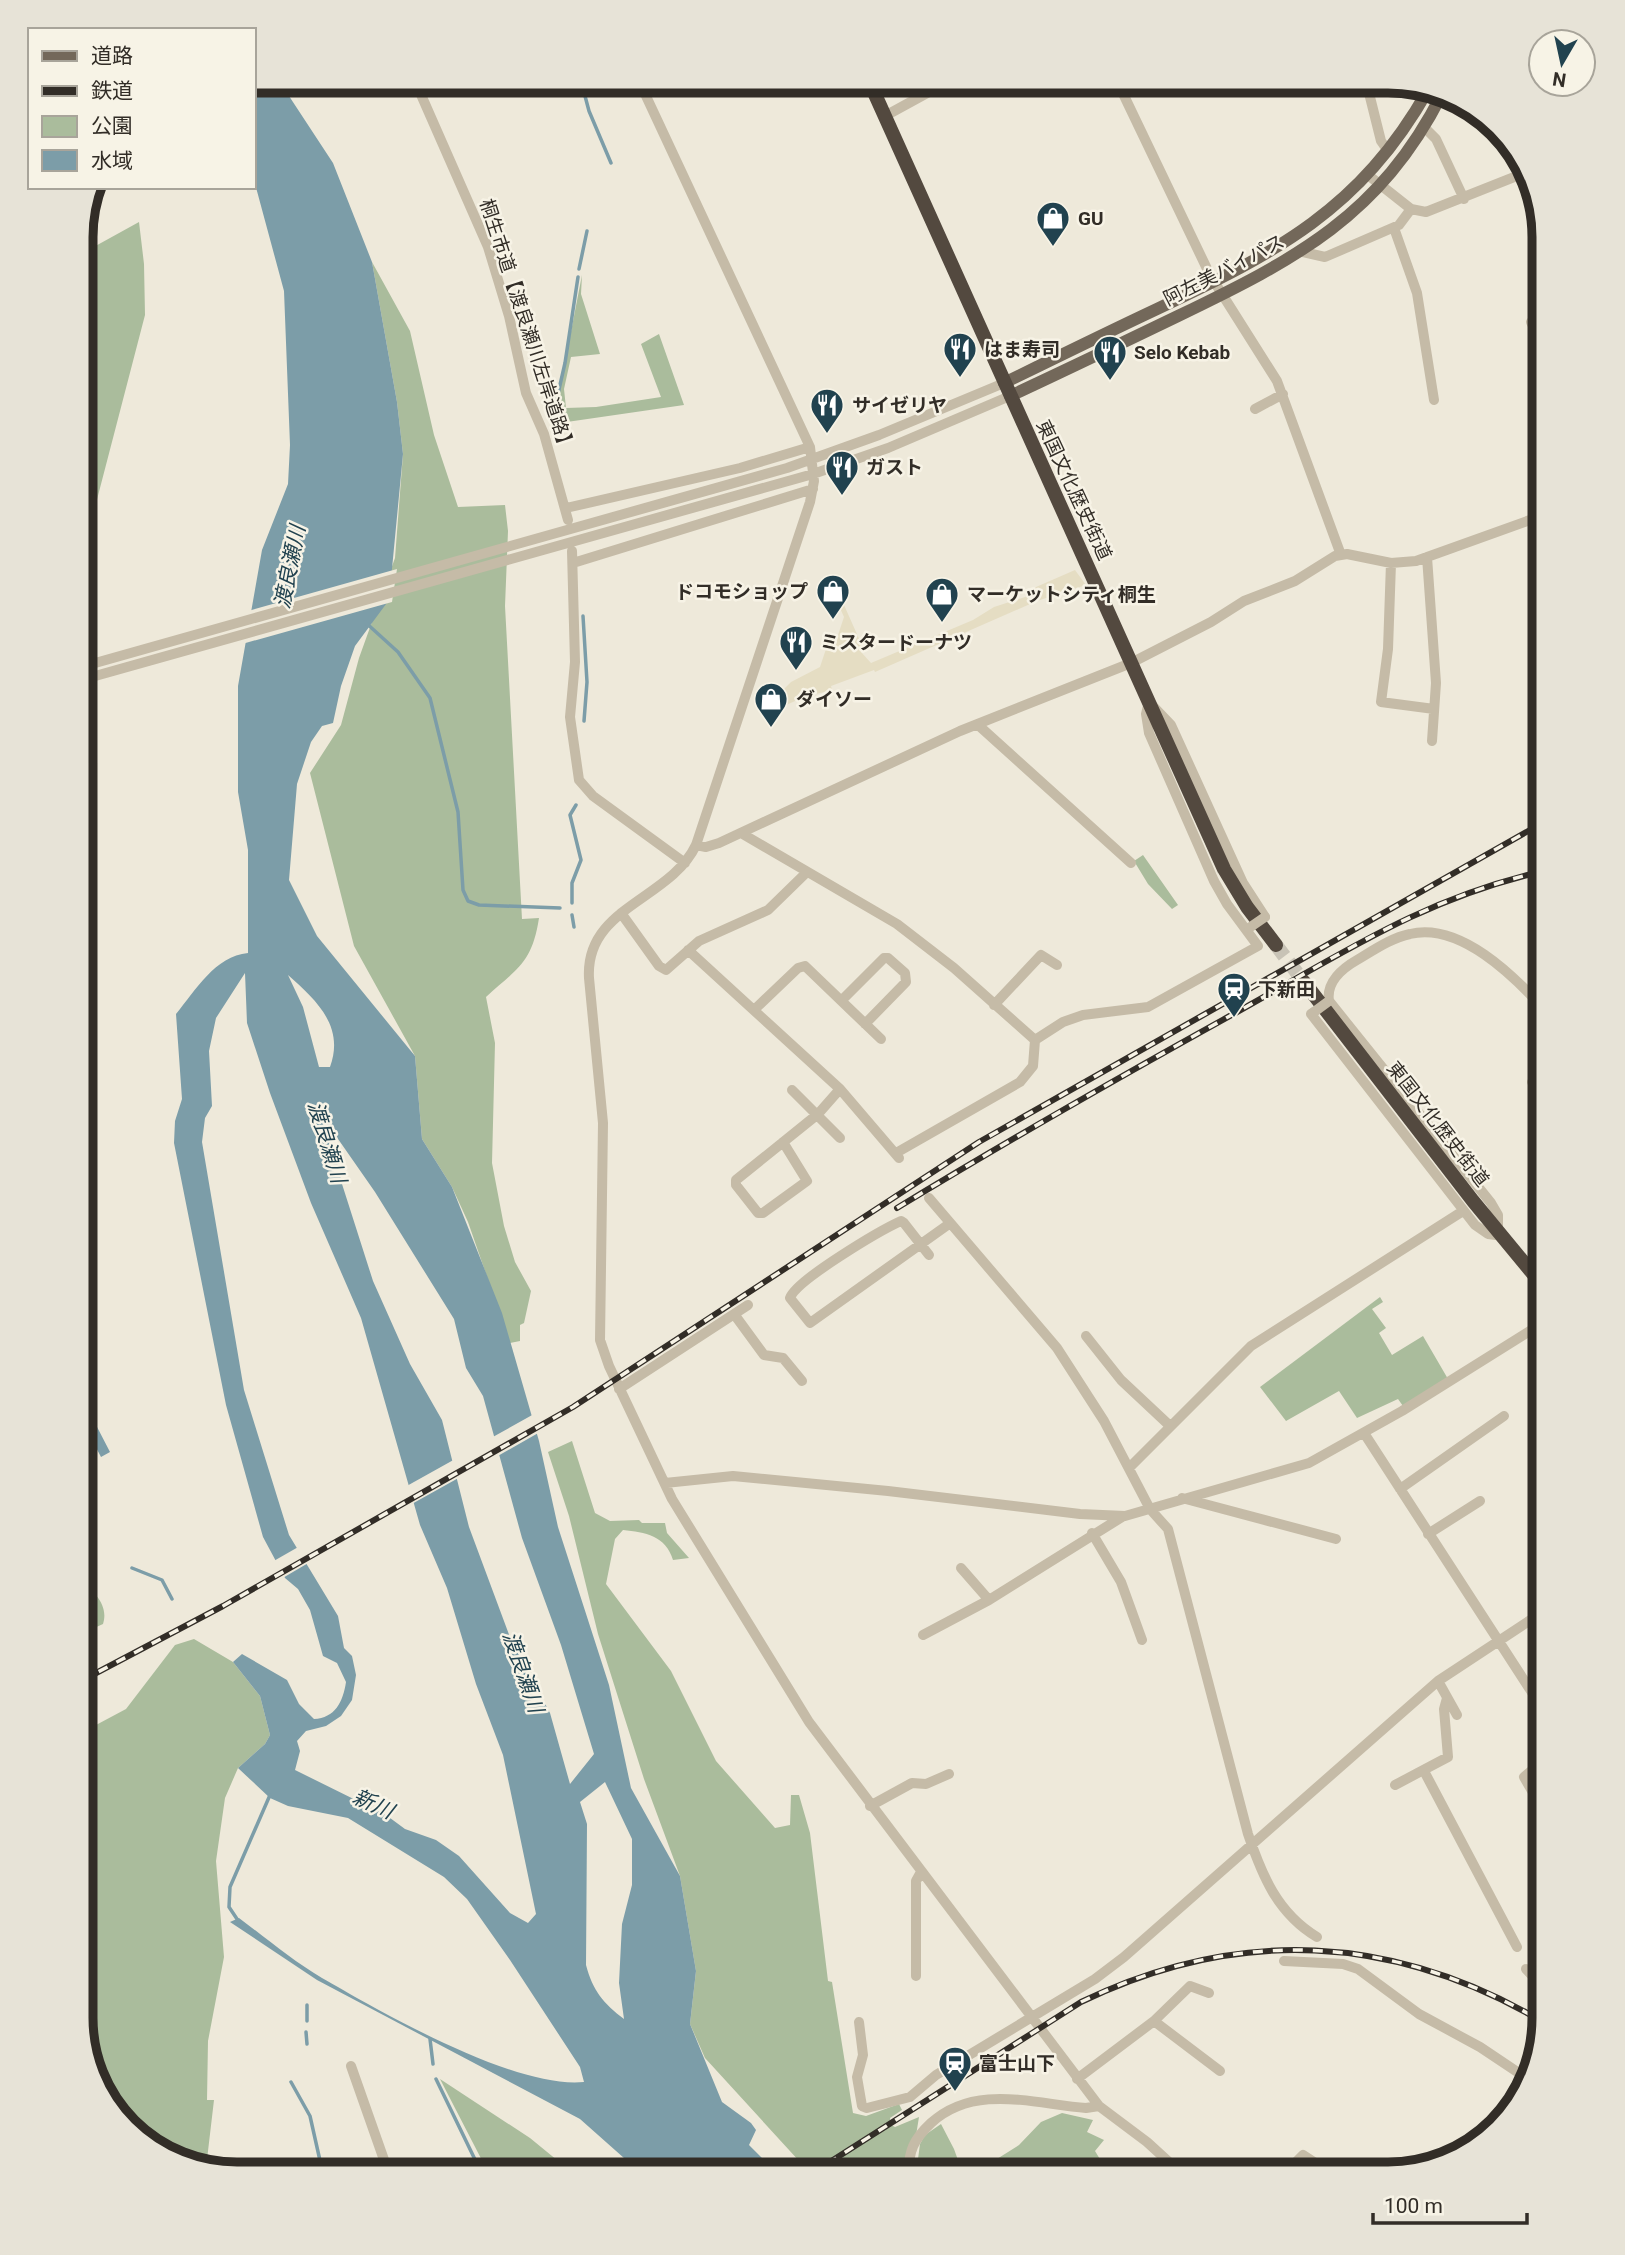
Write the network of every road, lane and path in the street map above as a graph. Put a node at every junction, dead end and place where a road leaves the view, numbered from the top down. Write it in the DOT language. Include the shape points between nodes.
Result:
graph roads {
  1 [pos="421,93"];
  2 [pos="645,93"];
  3 [pos="874,93"];
  4 [pos="927,93"];
  5 [pos="1123,93"];
  6 [pos="1369,93"];
  7 [pos="1423,97"];
  8 [pos="1438,102"];
  9 [pos="885,116"];
  10 [pos="1424,127"];
  11 [pos="1388,151"];
  12 [pos="1368,176"];
  13 [pos="1518,176"];
  14 [pos="1380,185"];
  15 [pos="1464,199"];
  16 [pos="1411,209"];
  17 [pos="1394,228"];
  18 [pos="1303,252"];
  19 [pos="1214,282"];
  20 [pos="1222,295"];
  21 [pos="1007,390"];
  22 [pos="1283,394"];
  23 [pos="1434,400"];
  24 [pos="1255,409"];
  25 [pos="810,447"];
  26 [pos="812,460"];
  27 [pos="813,474"];
  28 [pos="813,489"];
  29 [pos="566,508"];
  30 [pos="568,520"];
  31 [pos="1532,520"];
  32 [pos="572,551"];
  33 [pos="1341,555"];
  34 [pos="1427,557"];
  35 [pos="573,563"];
  36 [pos="1391,563"];
  37 [pos="1131,663"];
  38 [pos="93,664"];
  39 [pos="93,677"];
  40 [pos="1149,702"];
  41 [pos="1434,709"];
  42 [pos="977,724"];
  43 [pos="1432,741"];
  44 [pos="741,834"];
  45 [pos="696,845"];
  46 [pos="685,863"];
  47 [pos="1131,863"];
  48 [pos="807,872"];
  49 [pos="621,913"];
  50 [pos="1248,930"];
  51 [pos="1276,946"];
  52 [pos="688,950"];
  53 [pos="1057,965"];
  54 [pos="1304,982"];
  55 [pos="1532,996"];
  56 [pos="842,1000"];
  57 [pos="1329,1001"];
  58 [pos="994,1005"];
  59 [pos="755,1009"];
  60 [pos="865,1024"];
  61 [pos="881,1039"];
  62 [pos="1035,1040"];
  63 [pos="840,1089"];
  64 [pos="792,1090"];
  65 [pos="818,1114"];
  66 [pos="840,1138"];
  67 [pos="783,1142"];
  68 [pos="929,1198"];
  69 [pos="1463,1211"];
  70 [pos="949,1224"];
  71 [pos="1501,1233"];
  72 [pos="922,1245"];
  73 [pos="929,1255"];
  74 [pos="1532,1271"];
  75 [pos="748,1305"];
  76 [pos="734,1314"];
  77 [pos="1532,1330"];
  78 [pos="1086,1336"];
  79 [pos="803,1381"];
  80 [pos="620,1388"];
  81 [pos="1504,1416"];
  82 [pos="1169,1425"];
  83 [pos="1364,1433"];
  84 [pos="1130,1467"];
  85 [pos="665,1483"];
  86 [pos="1399,1489"];
  87 [pos="1182,1498"];
  88 [pos="1480,1501"];
  89 [pos="1150,1509"];
  90 [pos="1125,1516"];
  91 [pos="1092,1533"];
  92 [pos="1428,1534"];
  93 [pos="1336,1539"];
  94 [pos="961,1569"];
  95 [pos="989,1600"];
  96 [pos="1532,1619"];
  97 [pos="923,1635"];
  98 [pos="1143,1640"];
  99 [pos="1499,1641"];
  100 [pos="1438,1681"];
  101 [pos="1532,1690"];
  102 [pos="1447,1698"];
  103 [pos="1457,1715"];
  104 [pos="1424,1771"];
  105 [pos="1532,1771"];
  106 [pos="949,1774"];
  107 [pos="1395,1785"];
  108 [pos="1532,1791"];
  109 [pos="870,1806"];
  110 [pos="1252,1845"];
  111 [pos="922,1872"];
  112 [pos="1317,1937"];
  113 [pos="1517,1947"];
  114 [pos="1284,1961"];
  115 [pos="1526,1969"];
  116 [pos="1532,1975"];
  117 [pos="915,1976"];
  118 [pos="1209,1993"];
  119 [pos="1031,2017"];
  120 [pos="1154,2021"];
  121 [pos="859,2022"];
  122 [pos="351,2066"];
  123 [pos="1220,2071"];
  124 [pos="1520,2074"];
  125 [pos="1077,2079"];
  126 [pos="1099,2106"];
  127 [pos="385,2162"];
  128 [pos="911,2162"];
  129 [pos="1169,2162"];
  130 [pos="1296,2162"];
  131 [pos="1313,2162"];
  1 -- 29 [label="street, 桐生市道【渡良瀬川左岸道路】" via="485,239 507,308 526,393 544,434"];
  2 -- 25 [label="street"];
  3 -- 9 [label="highway, 東国文化歴史街道"];
  4 -- 9 [label="street"];
  5 -- 19 [label="street"];
  6 -- 11 [label="street" via="1381,141"];
  7 -- 11 [label="main road, 阿左美バイパス"];
  8 -- 10 [label="main road, 阿左美バイパス"];
  9 -- 21 [label="highway, 東国文化歴史街道"];
  10 -- 14 [label="main road, 阿左美バイパス"];
  10 -- 15 [label="street" via="1436,139"];
  11 -- 12 [label="main road, 阿左美バイパス"];
  12 -- 14 [label="street"];
  12 -- 19 [label="main road, 阿左美バイパス" via="1307,230"];
  13 -- 15 [label="street"];
  14 -- 16 [label="street"];
  14 -- 18 [label="main road, 阿左美バイパス"];
  15 -- 16 [label="street" via="1432,212"];
  16 -- 17 [label="street"];
  17 -- 18 [label="street" via="1325,257"];
  17 -- 23 [label="street" via="1417,293"];
  18 -- 20 [label="main road, 阿左美バイパス"];
  19 -- 20 [label="street"];
  19 -- 21 [label="main road, 阿左美バイパス"];
  20 -- 21 [label="main road, 阿左美バイパス"];
  20 -- 22 [label="street"];
  21 -- 26 [label="street"];
  21 -- 27 [label="street" via="897,444"];
  21 -- 37 [label="highway, 東国文化歴史街道"];
  22 -- 24 [label="street"];
  22 -- 33 [label="street"];
  25 -- 26 [label="street"];
  25 -- 29 [label="street"];
  26 -- 27 [label="street"];
  26 -- 38 [label="street"];
  27 -- 28 [label="street"];
  27 -- 39 [label="street"];
  28 -- 35 [label="street"];
  28 -- 45 [label="street"];
  29 -- 30 [label="street, 桐生市道【渡良瀬川左岸道路】"];
  31 -- 34 [label="street"];
  32 -- 35 [label="street"];
  33 -- 36 [label="street"];
  33 -- 37 [label="street"];
  34 -- 36 [label="street"];
  34 -- 41 [label="street"];
  35 -- 46 [label="street" via="571,725 579,780 588,792"];
  36 -- 41 [label="street" via="1381,702"];
  37 -- 40 [label="highway, 東国文化歴史街道"];
  37 -- 42 [label="street"];
  40 -- 50 [label="street" via="1149,733 1214,881"];
  40 -- 50 [label="street, bridge" via="1171,725 1243,883 1265,917"];
  40 -- 51 [label="highway, 東国文化歴史街道" via="1224,869"];
  41 -- 43 [label="street"];
  42 -- 44 [label="street"];
  42 -- 47 [label="street"];
  44 -- 45 [label="street" via="713,846"];
  44 -- 48 [label="street"];
  45 -- 46 [label="street"];
  46 -- 49 [label="street"];
  48 -- 52 [label="street" via="768,910"];
  48 -- 58 [label="street" via="897,924"];
  49 -- 52 [label="street" via="661,968 669,968"];
  49 -- 80 [label="street" via="600,932 589,962 603,1123 599,1330"];
  50 -- 62 [label="street" via="1258,946 1148,1007 1083,1014"];
  52 -- 59 [label="street"];
  53 -- 58 [label="street" via="1041,954"];
  54 -- 71 [label="highway, 東国文化歴史街道"];
  55 -- 57 [label="street" via="1488,957 1447,937 1423,932 1400,937 1347,966 1333,983"];
  56 -- 59 [label="street" via="802,966"];
  56 -- 60 [label="street"];
  56 -- 60 [label="street" via="884,958 905,973 906,982"];
  57 -- 69 [label="street, bridge" via="1311,1014"];
  57 -- 71 [label="street" via="1462,1166 1498,1215"];
  58 -- 62 [label="street"];
  59 -- 63 [label="street"];
  60 -- 61 [label="street"];
  62 -- 63 [label="street" via="1033,1066 1020,1082 898,1155"];
  63 -- 65 [label="street"];
  64 -- 65 [label="street"];
  65 -- 66 [label="street"];
  65 -- 67 [label="street"];
  67 -- 67 [label="street" via="807,1181 758,1213 736,1180"];
  68 -- 70 [label="street"];
  69 -- 71 [label="street" via="1481,1231"];
  69 -- 82 [label="street" via="1251,1346"];
  70 -- 72 [label="street"];
  70 -- 84 [label="street" via="1057,1348"];
  71 -- 74 [label="highway, 東国文化歴史街道"];
  72 -- 72 [label="street" via="810,1323 790,1297 816,1272 898,1222"];
  72 -- 73 [label="street"];
  75 -- 76 [label="street"];
  76 -- 79 [label="street" via="764,1355 783,1358"];
  76 -- 80 [label="street"];
  77 -- 83 [label="street"];
  78 -- 82 [label="street" via="1121,1380"];
  80 -- 85 [label="street"];
  81 -- 86 [label="street"];
  82 -- 84 [label="street"];
  83 -- 86 [label="street"];
  83 -- 87 [label="street" via="1309,1463"];
  84 -- 89 [label="street"];
  85 -- 90 [label="street" via="733,1476"];
  85 -- 109 [label="street" via="809,1722"];
  86 -- 92 [label="street"];
  87 -- 89 [label="street"];
  87 -- 93 [label="street"];
  88 -- 92 [label="street"];
  89 -- 90 [label="street"];
  89 -- 110 [label="street" via="1163,1521 1172,1543"];
  90 -- 91 [label="street"];
  91 -- 95 [label="street"];
  91 -- 98 [label="street" via="1116,1572"];
  92 -- 99 [label="street"];
  94 -- 95 [label="street"];
  95 -- 97 [label="street"];
  96 -- 99 [label="street"];
  99 -- 100 [label="street"];
  99 -- 101 [label="street"];
  100 -- 102 [label="street"];
  100 -- 110 [label="street"];
  102 -- 103 [label="street"];
  102 -- 104 [label="street" via="1448,1757"];
  104 -- 107 [label="street"];
  104 -- 113 [label="street"];
  105 -- 108 [label="street" via="1524,1777"];
  106 -- 109 [label="street" via="926,1784 912,1783"];
  109 -- 111 [label="street"];
  110 -- 112 [label="street" via="1275,1898"];
  110 -- 119 [label="street" via="1124,1957"];
  111 -- 117 [label="street" via="916,1881"];
  111 -- 119 [label="street"];
  114 -- 124 [label="street" via="1358,1969 1419,2014"];
  115 -- 116 [label="street"];
  118 -- 120 [label="street" via="1190,1986"];
  119 -- 121 [label="street" via="936,2075 910,2097 867,2108 862,2106 857,2077 863,2055"];
  119 -- 125 [label="street"];
  120 -- 123 [label="street"];
  120 -- 125 [label="street"];
  122 -- 127 [label="street"];
  125 -- 126 [label="street"];
  126 -- 128 [label="street" via="995,2099 965,2102 935,2119 914,2139"];
  126 -- 129 [label="street"];
  130 -- 131 [label="street" via="1303,2155"];
}
